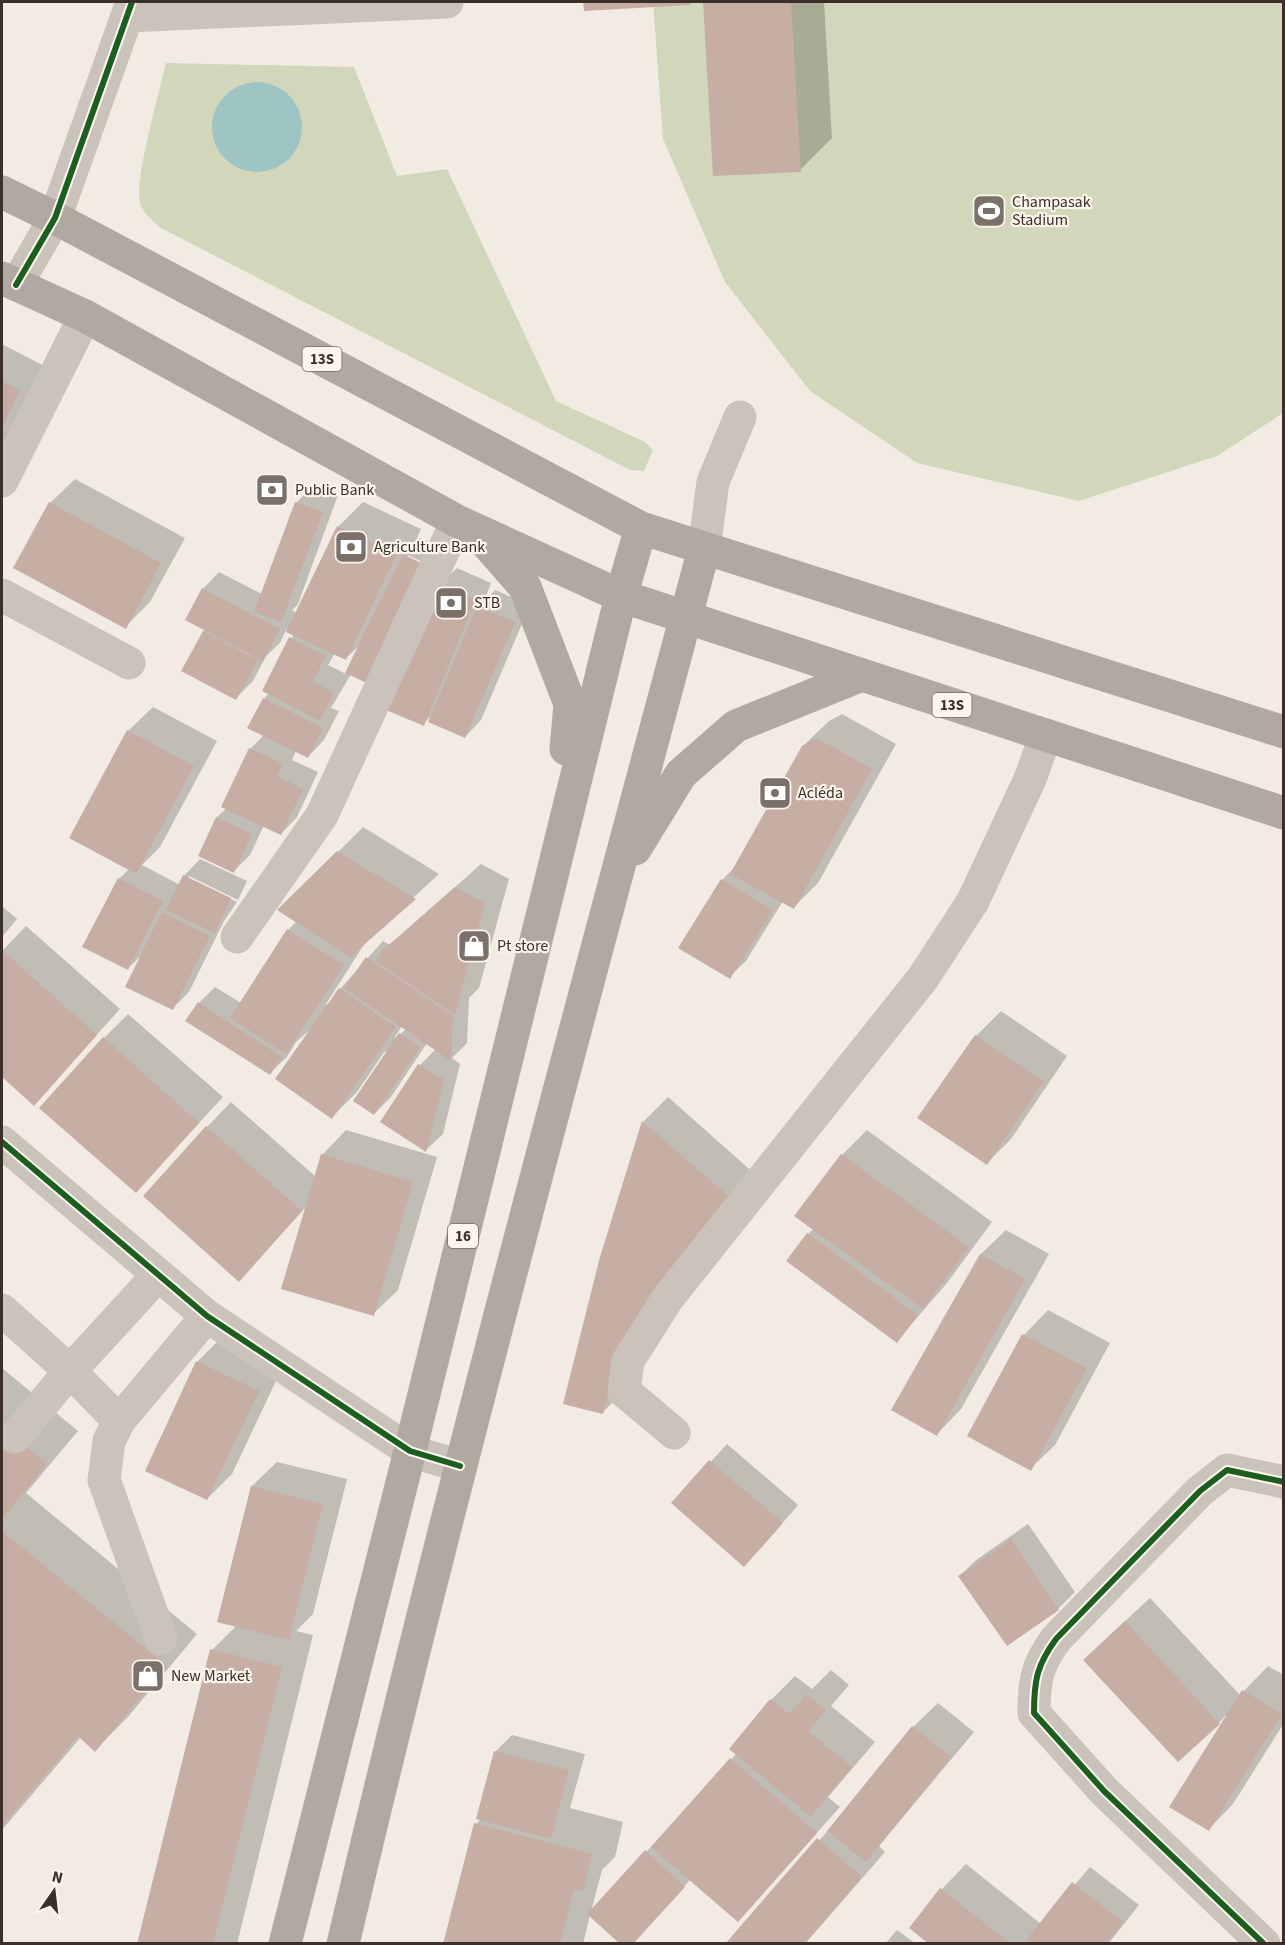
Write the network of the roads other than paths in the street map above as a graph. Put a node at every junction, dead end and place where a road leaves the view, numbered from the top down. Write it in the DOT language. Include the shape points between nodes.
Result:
graph roads {
  1 [pos="447,2"];
  2 [pos="130,9"];
  3 [pos="2,192"];
  4 [pos="55,218"];
  5 [pos="9,282"];
  6 [pos="84,316"];
  7 [pos="740,417"];
  8 [pos="2,481"];
  9 [pos="465,524"];
  10 [pos="641,528"];
  11 [pos="704,549"];
  12 [pos="2,595"];
  13 [pos="621,596"];
  14 [pos="686,617"];
  15 [pos="129,663"];
  16 [pos="862,675"];
  17 [pos="1284,732"];
  18 [pos="1046,735"];
  19 [pos="1284,813"];
  20 [pos="556,858"];
  21 [pos="616,882"];
  22 [pos="237,937"];
  23 [pos="2,1142"];
  24 [pos="157,1276"];
  25 [pos="2,1310"];
  26 [pos="207,1316"];
  27 [pos="70,1371"];
  28 [pos="119,1421"];
  29 [pos="674,1433"];
  30 [pos="15,1437"];
  31 [pos="410,1451"];
  32 [pos="460,1466"];
  33 [pos="1284,1482"];
  34 [pos="161,1639"];
  35 [pos="285,1944"];
  36 [pos="343,1944"];
  37 [pos="1264,1944"];
  1 -- 2 [label="street"];
  2 -- 4 [label="street"];
  3 -- 4 [label="highway, 13S"];
  4 -- 5 [label="street"];
  4 -- 10 [label="highway, 13S"];
  5 -- 6 [label="highway, 13S"];
  6 -- 8 [label="street"];
  6 -- 9 [label="highway, 13S"];
  7 -- 11 [label="street" via="712,482"];
  9 -- 13 [label="highway, 13S"];
  9 -- 20 [label="highway" via="525,587 570,704"];
  9 -- 22 [label="street" via="322,815"];
  10 -- 11 [label="highway, 13S"];
  10 -- 13 [label="highway, 16"];
  11 -- 14 [label="highway"];
  11 -- 17 [label="highway, 13S"];
  12 -- 15 [label="street"];
  13 -- 14 [label="highway, 13S"];
  13 -- 20 [label="highway, 16"];
  14 -- 16 [label="highway, 13S"];
  14 -- 21 [label="highway"];
  16 -- 18 [label="highway, 13S"];
  16 -- 21 [label="highway" via="736,726 681,774"];
  18 -- 19 [label="highway, 13S"];
  18 -- 29 [label="street" via="1030,779 973,901 923,978 668,1298 628,1361 624,1391"];
  20 -- 31 [label="highway, 16"];
  21 -- 32 [label="highway"];
  23 -- 24 [label="street"];
  24 -- 26 [label="street"];
  24 -- 27 [label="street"];
  25 -- 27 [label="street"];
  26 -- 28 [label="street"];
  26 -- 31 [label="street"];
  27 -- 28 [label="street"];
  27 -- 30 [label="street"];
  28 -- 34 [label="street" via="109,1441 104,1480"];
  31 -- 32 [label="street"];
  31 -- 35 [label="highway, 16"];
  32 -- 36 [label="highway"];
  33 -- 37 [label="street" via="1227,1470 1200,1491 1056,1639 1042,1659 1034,1683 1034,1713 1104,1791"];
}
